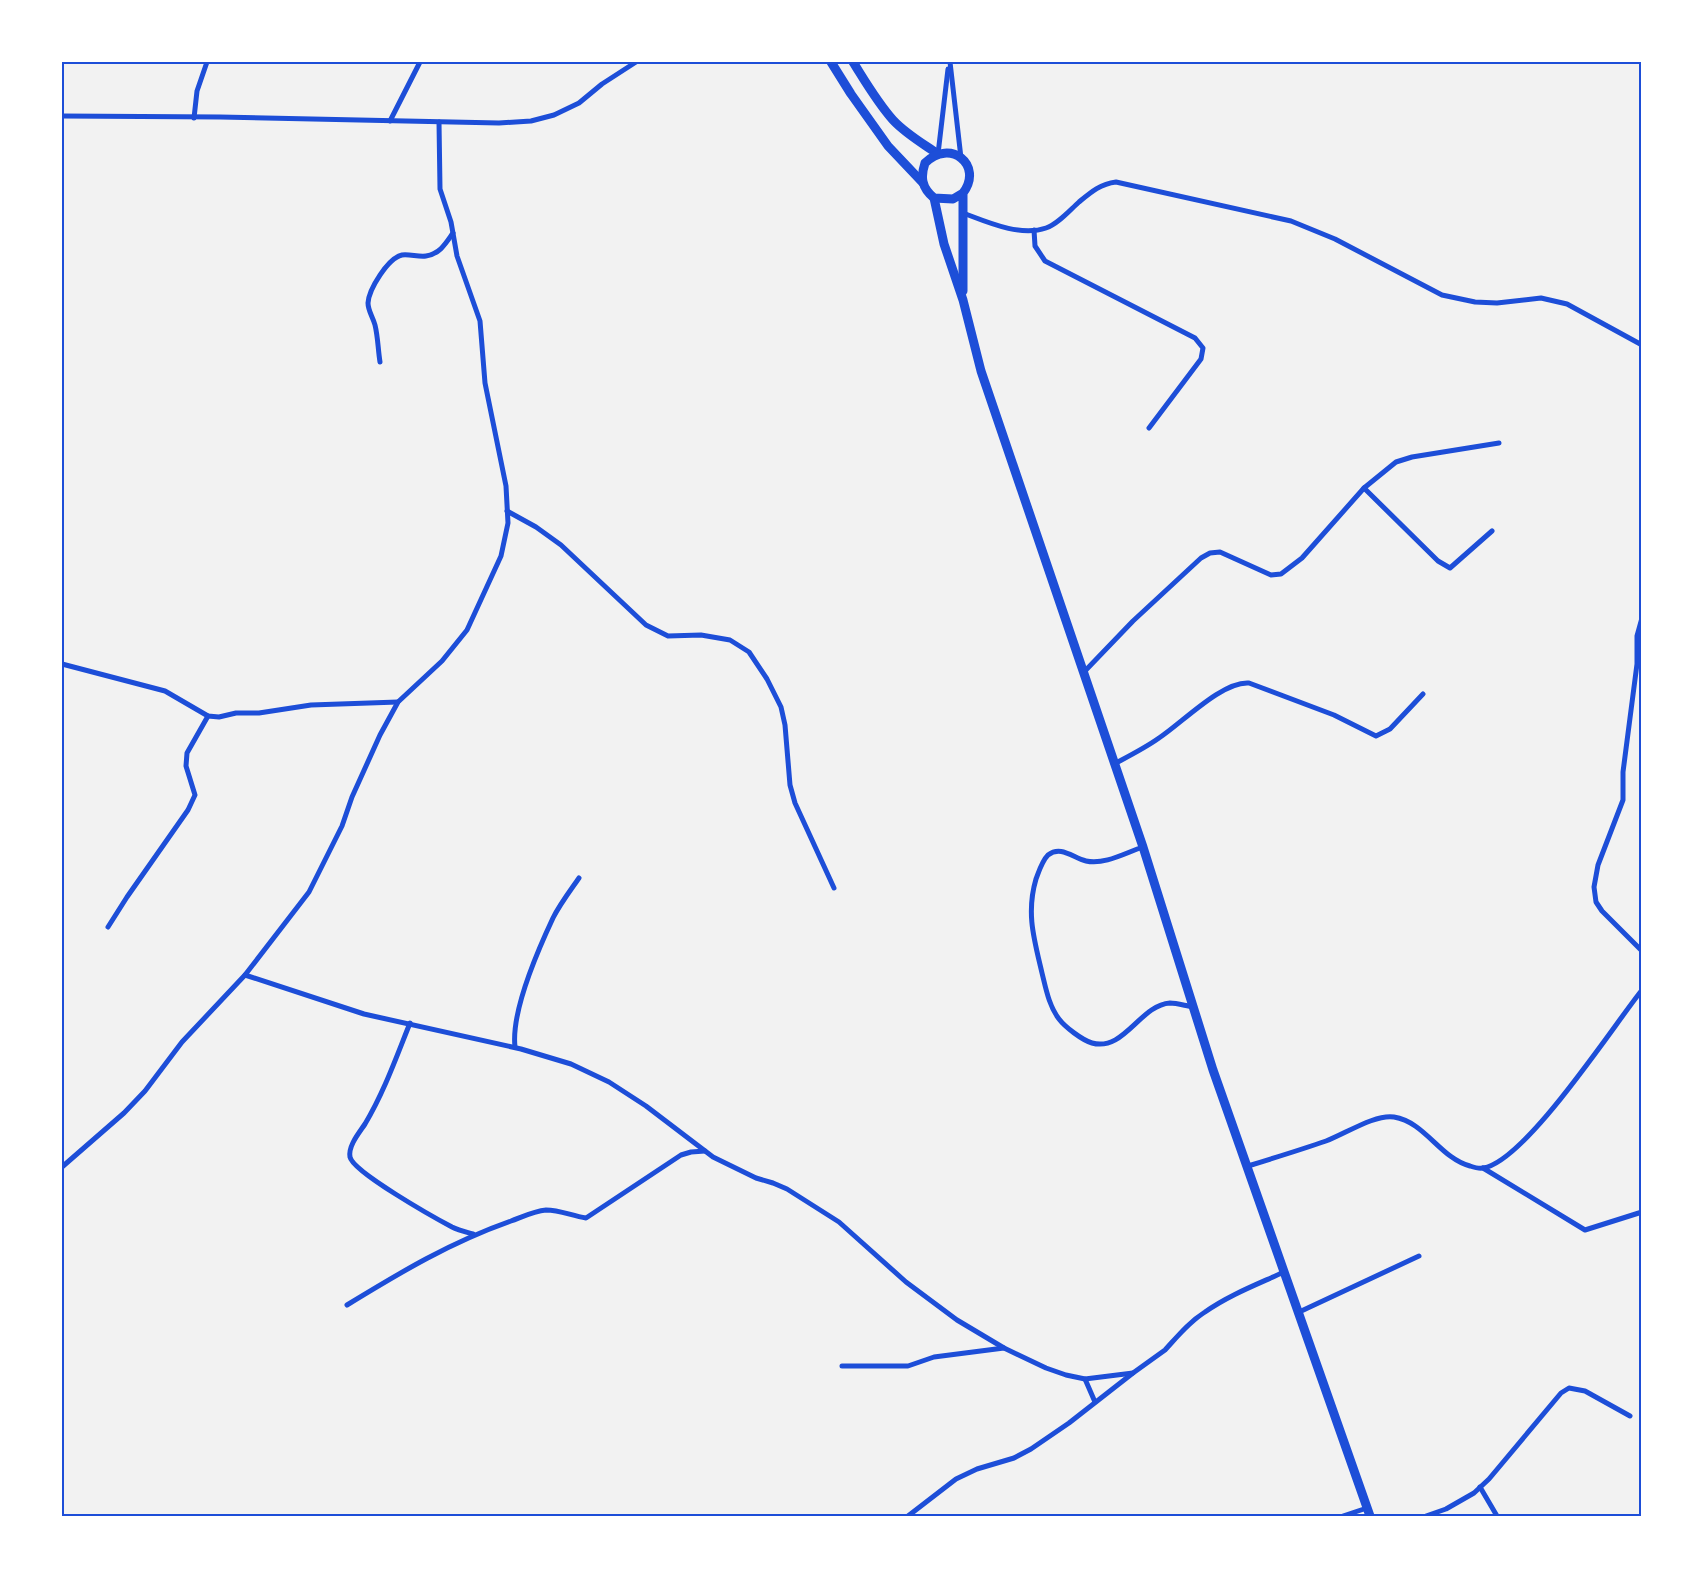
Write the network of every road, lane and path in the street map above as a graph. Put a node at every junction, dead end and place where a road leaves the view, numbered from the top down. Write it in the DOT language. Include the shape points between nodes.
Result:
graph roads {
  1 [pos="207,62"];
  2 [pos="420,62"];
  3 [pos="636,62"];
  4 [pos="831,62"];
  5 [pos="853,62"];
  6 [pos="949,62"];
  7 [pos="62,116"];
  8 [pos="194,117"];
  9 [pos="390,121"];
  10 [pos="439,122"];
  11 [pos="938,154"];
  12 [pos="961,158"];
  13 [pos="923,183"];
  14 [pos="963,193"];
  15 [pos="934,198"];
  16 [pos="963,213"];
  17 [pos="1034,230"];
  18 [pos="453,233"];
  19 [pos="963,300"];
  20 [pos="1641,345"];
  21 [pos="380,362"];
  22 [pos="1149,428"];
  23 [pos="1499,443"];
  24 [pos="1364,488"];
  25 [pos="507,512"];
  26 [pos="1492,531"];
  27 [pos="1641,618"];
  28 [pos="62,664"];
  29 [pos="1083,674"];
  30 [pos="1423,694"];
  31 [pos="398,702"];
  32 [pos="208,716"];
  33 [pos="1114,764"];
  34 [pos="1143,847"];
  35 [pos="579,878"];
  36 [pos="834,888"];
  37 [pos="108,927"];
  38 [pos="1641,951"];
  39 [pos="245,975"];
  40 [pos="1641,990"];
  41 [pos="1193,1007"];
  42 [pos="410,1023"];
  43 [pos="516,1047"];
  44 [pos="705,1151"];
  45 [pos="1248,1166"];
  46 [pos="62,1167"];
  47 [pos="1483,1168"];
  48 [pos="1641,1212"];
  49 [pos="473,1234"];
  50 [pos="1419,1256"];
  51 [pos="1284,1272"];
  52 [pos="347,1305"];
  53 [pos="1297,1313"];
  54 [pos="1004,1348"];
  55 [pos="842,1366"];
  56 [pos="1133,1373"];
  57 [pos="1085,1379"];
  58 [pos="1095,1402"];
  59 [pos="1630,1416"];
  60 [pos="1480,1487"];
  61 [pos="1369,1512"];
  62 [pos="908,1516"];
  63 [pos="1342,1516"];
  64 [pos="1426,1516"];
  65 [pos="1497,1516"];
  1 -- 8 [label="street" via="197,91"];
  2 -- 9 [label="street"];
  3 -- 10 [label="street" via="579,103 554,115 499,123"];
  4 -- 13 [label="main road" via="888,146"];
  5 -- 11 [label="main road" via="893,119"];
  6 -- 11 [label="street"];
  6 -- 12 [label="street"];
  7 -- 8 [label="street"];
  8 -- 9 [label="street"];
  9 -- 10 [label="street"];
  10 -- 18 [label="street" via="440,189"];
  11 -- 12 [label="main road" via="950,153"];
  11 -- 13 [label="main road" via="924,164"];
  12 -- 14 [label="main road" via="970,176"];
  13 -- 15 [label="main road"];
  14 -- 15 [label="main road" via="952,200"];
  14 -- 16 [label="main road"];
  15 -- 19 [label="main road"];
  16 -- 17 [label="street" via="997,226"];
  16 -- 19 [label="main road"];
  17 -- 20 [label="street" via="1053,224 1103,184 1116,182 1291,221 1335,239 1442,295 1475,302 1541,297 1567,303"];
  17 -- 22 [label="street" via="1035,246 1045,261 1195,338 1203,348 1201,359"];
  18 -- 21 [label="street" via="435,253 400,255 378,278 369,294 368,306 375,324"];
  18 -- 25 [label="street" via="480,321 485,382 506,486"];
  19 -- 29 [label="main road" via="981,371"];
  23 -- 24 [label="street" via="1395,462"];
  24 -- 26 [label="street" via="1438,561 1450,568"];
  24 -- 29 [label="street" via="1302,558 1281,574 1271,575 1220,552 1201,558"];
  25 -- 31 [label="street" via="501,556 467,630 442,661"];
  25 -- 36 [label="street" via="561,545 646,625 668,636 701,635 730,640 749,652 781,707 795,803"];
  27 -- 38 [label="street" via="1636,636 1637,664 1623,800 1598,865 1594,887 1602,911"];
  28 -- 32 [label="street" via="165,691"];
  29 -- 33 [label="main road"];
  30 -- 33 [label="street" via="1390,729 1376,735 1334,715 1241,683 1226,689 1158,739"];
  31 -- 32 [label="street" via="311,705"];
  31 -- 39 [label="street" via="309,892"];
  32 -- 37 [label="street" via="187,753 186,766 195,795 188,810"];
  33 -- 34 [label="main road"];
  34 -- 41 [label="main road"];
  34 -- 41 [label="street" via="1100,862 1086,861 1065,851 1046,856 1031,896 1031,925 1049,1000 1059,1021 1090,1043 1104,1044 1118,1038 1152,1010 1169,1003"];
  35 -- 43 [label="street" via="554,916 527,983 516,1021"];
  39 -- 42 [label="street" via="364,1014"];
  39 -- 46 [label="street" via="182,1042 145,1091"];
  40 -- 47 [label="street" via="1563,1097 1512,1151"];
  41 -- 45 [label="main road"];
  42 -- 43 [label="street"];
  42 -- 49 [label="street" via="393,1071 350,1148 350,1158 355,1166 408,1202"];
  43 -- 44 [label="street" via="571,1064 609,1082"];
  44 -- 49 [label="street" via="681,1155 586,1218 542,1210"];
  44 -- 54 [label="street" via="735,1169 787,1189 839,1222 906,1282 957,1320"];
  45 -- 47 [label="street" via="1394,1117 1408,1122 1467,1166"];
  45 -- 51 [label="main road"];
  47 -- 48 [label="street" via="1585,1230"];
  49 -- 52 [label="street" via="408,1267"];
  50 -- 53 [label="street"];
  51 -- 53 [label="main road"];
  51 -- 56 [label="street" via="1204,1312 1165,1350"];
  53 -- 61 [label="main road"];
  54 -- 55 [label="street" via="934,1357 908,1366"];
  54 -- 57 [label="street"];
  56 -- 57 [label="street"];
  56 -- 58 [label="street"];
  57 -- 58 [label="street"];
  58 -- 62 [label="street" via="1031,1449 956,1479"];
  59 -- 60 [label="street" via="1585,1391 1569,1388"];
  60 -- 64 [label="street" via="1446,1509"];
  60 -- 65 [label="street"];
  61 -- 63 [label="street"];
}
